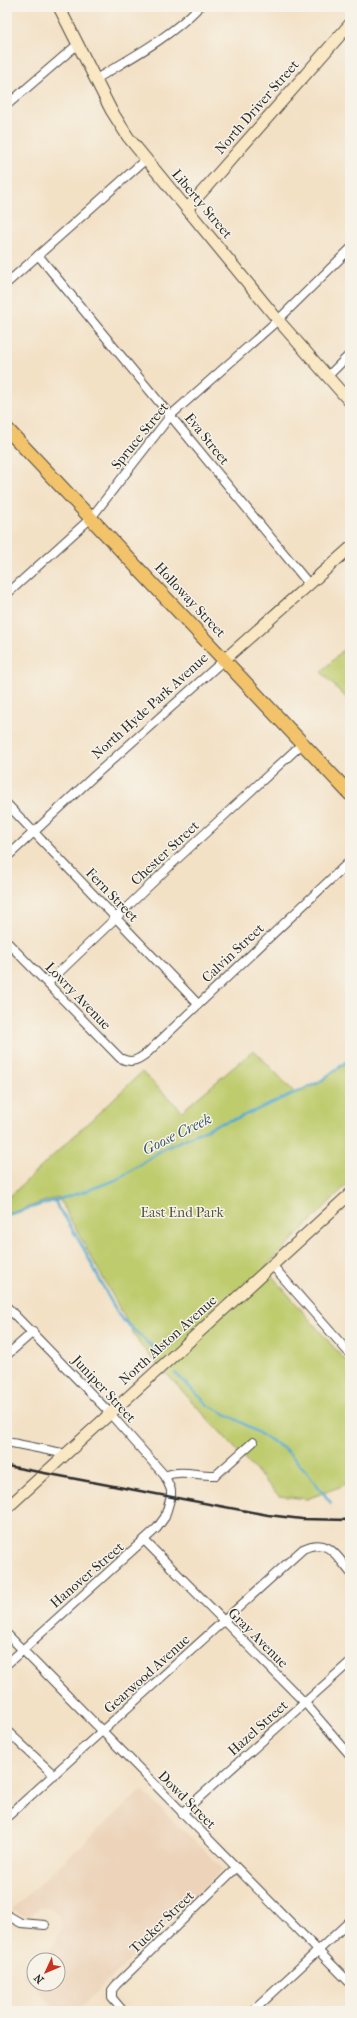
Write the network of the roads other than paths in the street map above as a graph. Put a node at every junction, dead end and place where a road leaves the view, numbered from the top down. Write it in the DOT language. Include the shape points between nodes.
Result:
graph roads {
  1 [pos="59,7"];
  2 [pos="199,7"];
  3 [pos="350,24"];
  4 [pos="78,44"];
  5 [pos="96,79"];
  6 [pos="7,105"];
  7 [pos="145,160"];
  8 [pos="187,209"];
  9 [pos="350,249"];
  10 [pos="38,255"];
  11 [pos="7,283"];
  12 [pos="278,320"];
  13 [pos="350,354"];
  14 [pos="327,376"];
  15 [pos="350,402"];
  16 [pos="171,415"];
  17 [pos="7,429"];
  18 [pos="91,518"];
  19 [pos="350,548"];
  20 [pos="309,584"];
  21 [pos="7,594"];
  22 [pos="224,660"];
  23 [pos="302,743"];
  24 [pos="350,794"];
  25 [pos="7,804"];
  26 [pos="34,832"];
  27 [pos="7,857"];
  28 [pos="350,861"];
  29 [pos="115,918"];
  30 [pos="7,942"];
  31 [pos="48,983"];
  32 [pos="198,1004"];
  33 [pos="133,1062"];
  34 [pos="350,1194"];
  35 [pos="272,1265"];
  36 [pos="7,1307"];
  37 [pos="32,1332"];
  38 [pos="350,1354"];
  39 [pos="7,1356"];
  40 [pos="110,1414"];
  41 [pos="7,1442"];
  42 [pos="253,1442"];
  43 [pos="67,1454"];
  44 [pos="165,1476"];
  45 [pos="171,1496"];
  46 [pos="7,1508"];
  47 [pos="145,1541"];
  48 [pos="350,1572"];
  49 [pos="224,1622"];
  50 [pos="7,1634"];
  51 [pos="22,1650"];
  52 [pos="350,1662"];
  53 [pos="7,1664"];
  54 [pos="305,1703"];
  55 [pos="7,1731"];
  56 [pos="102,1732"];
  57 [pos="350,1755"];
  58 [pos="54,1775"];
  59 [pos="182,1813"];
  60 [pos="7,1817"];
  61 [pos="236,1868"];
  62 [pos="7,1915"];
  63 [pos="350,1922"];
  64 [pos="45,1925"];
  65 [pos="318,1950"];
  66 [pos="350,1983"];
  67 [pos="123,2011"];
  68 [pos="253,2011"];
  1 -- 4 [label="street, Liberty Street"];
  2 -- 5 [label="street" via="178,28"];
  3 -- 8 [label="street, North Driver Street"];
  4 -- 5 [label="street, Liberty Street"];
  4 -- 6 [label="street"];
  5 -- 7 [label="street, Liberty Street" via="116,117"];
  7 -- 8 [label="street, Liberty Street"];
  7 -- 10 [label="street"];
  8 -- 12 [label="street, Liberty Street"];
  9 -- 12 [label="street, Spruce Street"];
  10 -- 11 [label="street"];
  10 -- 16 [label="street, Eva Street"];
  12 -- 14 [label="street, Liberty Street"];
  12 -- 16 [label="street, Spruce Street"];
  13 -- 14 [label="street"];
  14 -- 15 [label="street, Liberty Street"];
  16 -- 18 [label="street, Spruce Street"];
  16 -- 20 [label="street, Eva Street"];
  17 -- 18 [label="main road, Holloway Street"];
  18 -- 21 [label="street, Spruce Street"];
  18 -- 22 [label="main road, Holloway Street"];
  19 -- 20 [label="street, North Hyde Park Avenue"];
  20 -- 22 [label="street, North Hyde Park Avenue"];
  22 -- 23 [label="main road, Holloway Street"];
  22 -- 26 [label="street, North Hyde Park Avenue"];
  23 -- 24 [label="main road, Holloway Street"];
  23 -- 29 [label="street, Chester Street"];
  25 -- 26 [label="street, Fern Street"];
  26 -- 27 [label="street, North Hyde Park Avenue"];
  26 -- 29 [label="street, Fern Street"];
  28 -- 32 [label="street, Calvin Street"];
  29 -- 31 [label="street, Chester Street"];
  29 -- 32 [label="street, Fern Street"];
  30 -- 31 [label="street, Lowry Avenue"];
  31 -- 33 [label="street, Lowry Avenue" via="120,1058"];
  32 -- 33 [label="street, Calvin Street" via="147,1053"];
  34 -- 35 [label="street, North Alston Avenue"];
  35 -- 38 [label="street"];
  35 -- 40 [label="street, North Alston Avenue"];
  36 -- 37 [label="street, Juniper Street"];
  37 -- 39 [label="street"];
  37 -- 40 [label="street, Juniper Street"];
  40 -- 43 [label="street, North Alston Avenue"];
  40 -- 44 [label="street, Juniper Street"];
  41 -- 43 [label="street"];
  42 -- 44 [label="street" via="216,1475 174,1472"];
  43 -- 46 [label="street, North Alston Avenue"];
  44 -- 45 [label="street, Juniper Street"];
  45 -- 47 [label="street, Hanover Street" via="165,1517"];
  47 -- 49 [label="street, Gray Avenue"];
  47 -- 51 [label="street, Hanover Street"];
  48 -- 49 [label="street, Gearwood Avenue" via="334,1552 322,1545 303,1549"];
  49 -- 54 [label="street, Gray Avenue"];
  49 -- 56 [label="street, Gearwood Avenue"];
  50 -- 51 [label="street, Dowd Street"];
  51 -- 53 [label="street, Hanover Street"];
  51 -- 56 [label="street, Dowd Street"];
  52 -- 54 [label="street, Hazel Street"];
  54 -- 57 [label="street, Gray Avenue"];
  54 -- 59 [label="street, Hazel Street"];
  55 -- 58 [label="street"];
  56 -- 58 [label="street, Gearwood Avenue"];
  56 -- 59 [label="street, Dowd Street"];
  58 -- 60 [label="street, Gearwood Avenue"];
  59 -- 61 [label="street, Dowd Street"];
  61 -- 65 [label="street, Dowd Street"];
  61 -- 67 [label="street, Tucker Street" via="112,1990 112,1998"];
  62 -- 64 [label="street" via="21,1923"];
  63 -- 65 [label="street"];
  65 -- 66 [label="street, Dowd Street"];
  65 -- 68 [label="street"];
}
